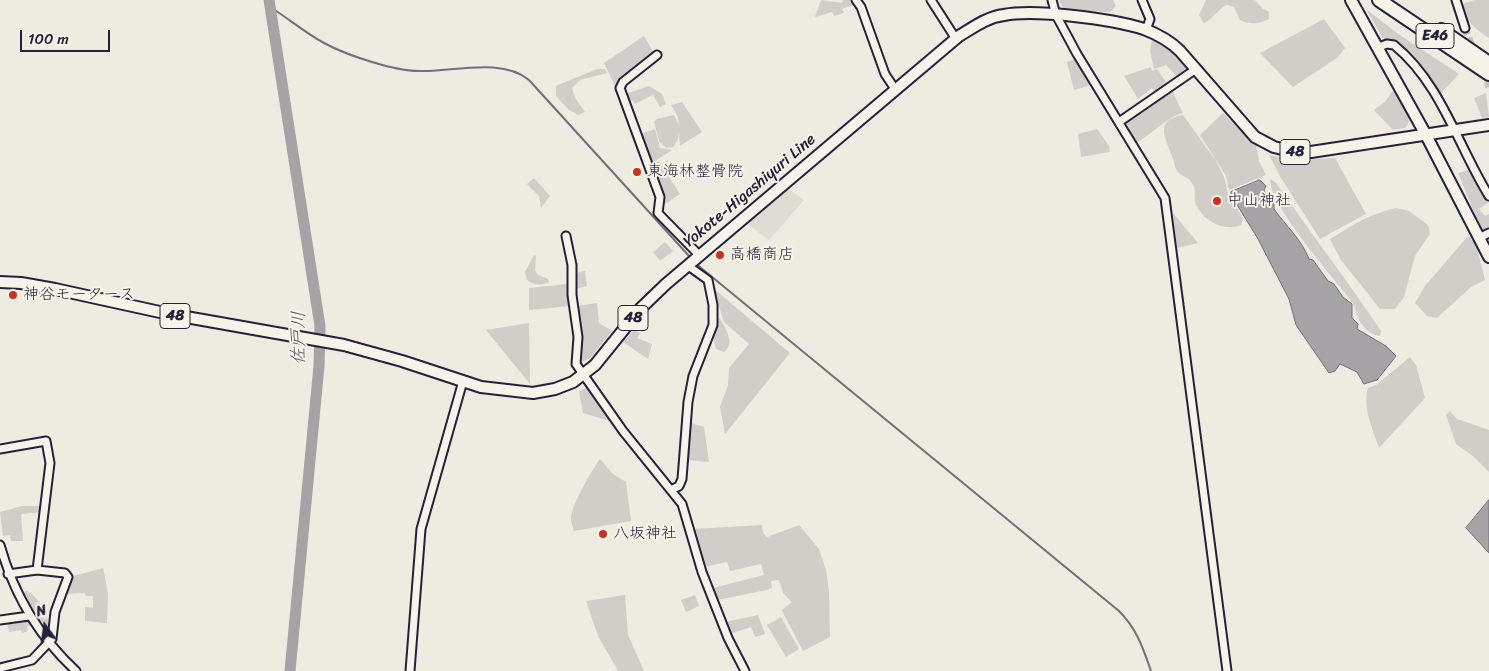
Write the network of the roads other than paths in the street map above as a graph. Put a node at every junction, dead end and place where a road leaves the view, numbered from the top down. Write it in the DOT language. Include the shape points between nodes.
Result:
graph roads {
  1 [pos="856,0"];
  2 [pos="931,0"];
  3 [pos="1052,0"];
  4 [pos="1142,0"];
  5 [pos="1351,0"];
  6 [pos="1379,0"];
  7 [pos="1395,0"];
  8 [pos="1456,0"];
  9 [pos="1056,15"];
  10 [pos="1465,28"];
  11 [pos="1146,30"];
  12 [pos="956,39"];
  13 [pos="1379,47"];
  14 [pos="657,55"];
  15 [pos="1489,63"];
  16 [pos="1196,70"];
  17 [pos="1489,74"];
  18 [pos="895,89"];
  19 [pos="1119,122"];
  20 [pos="1489,124"];
  21 [pos="1454,130"];
  22 [pos="1426,135"];
  23 [pos="1489,196"];
  24 [pos="1484,235"];
  25 [pos="566,236"];
  26 [pos="699,255"];
  27 [pos="1489,258"];
  28 [pos="687,265"];
  29 [pos="0,282"];
  30 [pos="582,375"];
  31 [pos="463,381"];
  32 [pos="0,448"];
  33 [pos="671,490"];
  34 [pos="0,545"];
  35 [pos="37,570"];
  36 [pos="8,574"];
  37 [pos="29,616"];
  38 [pos="0,620"];
  39 [pos="48,643"];
  40 [pos="0,668"];
  41 [pos="76,671"];
  42 [pos="410,671"];
  43 [pos="745,671"];
  44 [pos="1227,671"];
  1 -- 18 [label="street" via="885,74"];
  2 -- 12 [label="street"];
  3 -- 9 [label="street"];
  4 -- 11 [label="street" via="1150,19"];
  5 -- 13 [label="main road"];
  6 -- 17 [label="highway, E46"];
  7 -- 15 [label="highway, E46"];
  8 -- 10 [label="street"];
  9 -- 11 [label="main road, Yokote-Higashiyuri Line / 48"];
  9 -- 12 [label="main road, Yokote-Higashiyuri Line / 48" via="1018,13 988,18"];
  9 -- 19 [label="street"];
  11 -- 16 [label="main road, Yokote-Higashiyuri Line / 48" via="1174,45"];
  12 -- 18 [label="main road, Yokote-Higashiyuri Line / 48"];
  13 -- 21 [label="street" via="1394,45 1412,62 1431,88"];
  13 -- 22 [label="main road"];
  14 -- 26 [label="street" via="620,88 660,197 658,213"];
  16 -- 19 [label="street"];
  16 -- 22 [label="main road, Yokote-Higashiyuri Line / 48" via="1250,132 1274,147 1311,152"];
  18 -- 26 [label="main road, Yokote-Higashiyuri Line / 48"];
  19 -- 44 [label="street" via="1164,198"];
  20 -- 21 [label="main road, Yokote-Higashiyuri Line / 48"];
  21 -- 22 [label="main road, Yokote-Higashiyuri Line / 48"];
  21 -- 23 [label="street"];
  22 -- 24 [label="main road"];
  24 -- 27 [label="main road"];
  25 -- 30 [label="street" via="572,265 578,337 576,364"];
  26 -- 28 [label="main road, Yokote-Higashiyuri Line / 48"];
  28 -- 30 [label="main road, Yokote-Higashiyuri Line / 48" via="641,308 602,357"];
  28 -- 33 [label="street" via="708,280 713,325 693,376 682,479 679,486"];
  29 -- 31 [label="main road, Yokote-Higashiyuri Line / 48" via="55,289 169,314 344,345"];
  30 -- 31 [label="main road, Yokote-Higashiyuri Line / 48" via="555,389 533,393"];
  30 -- 33 [label="street"];
  31 -- 42 [label="street" via="422,529"];
  32 -- 35 [label="street" via="46,441 50,463"];
  33 -- 43 [label="street" via="682,504 702,572"];
  34 -- 36 [label="street"];
  35 -- 36 [label="street"];
  35 -- 39 [label="street" via="68,577 55,612 53,636"];
  36 -- 37 [label="street"];
  37 -- 38 [label="street"];
  37 -- 39 [label="street"];
  39 -- 40 [label="street" via="28,662"];
  39 -- 41 [label="street"];
}
